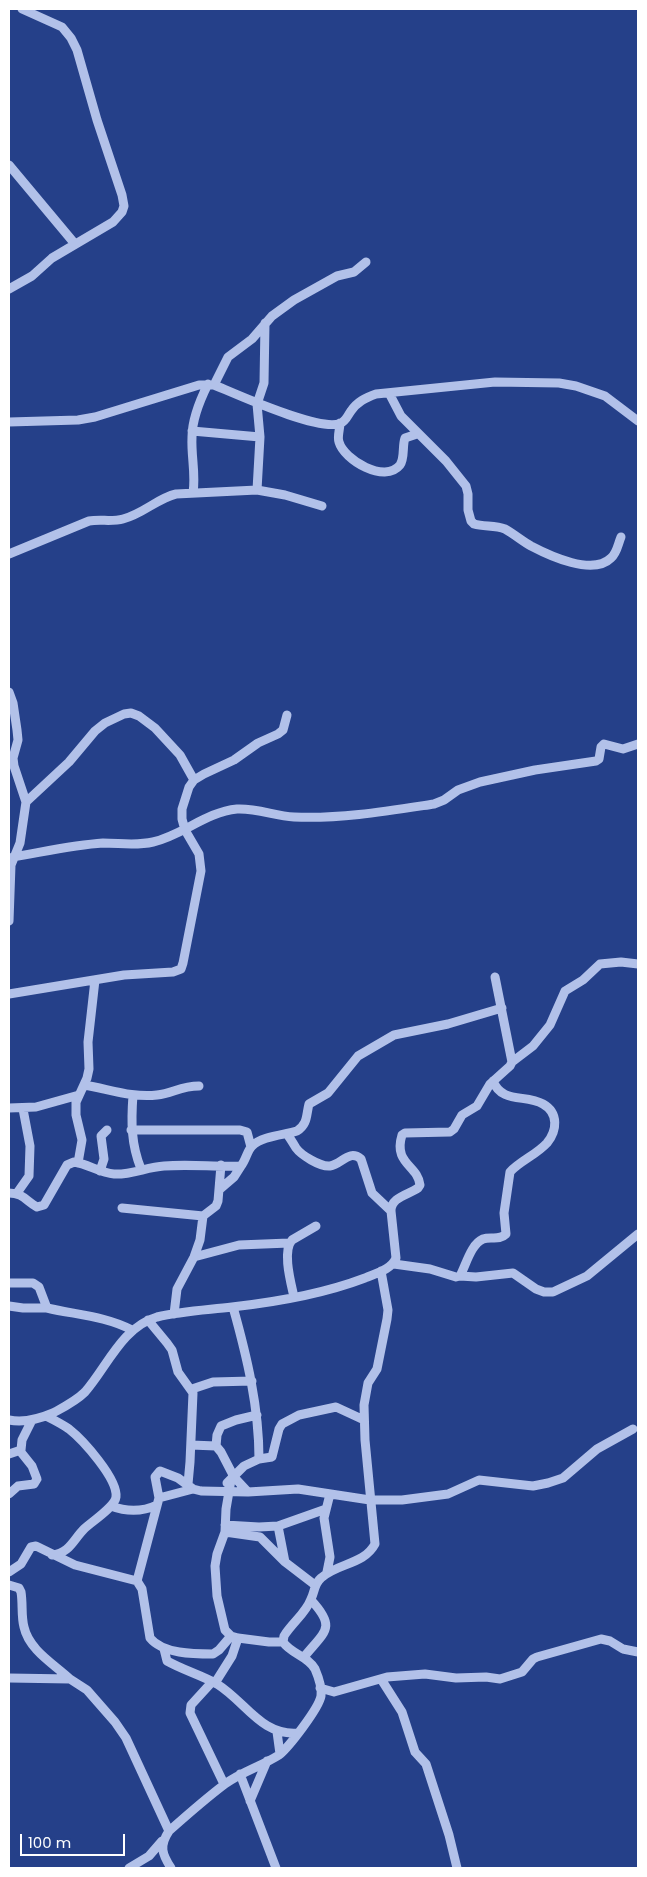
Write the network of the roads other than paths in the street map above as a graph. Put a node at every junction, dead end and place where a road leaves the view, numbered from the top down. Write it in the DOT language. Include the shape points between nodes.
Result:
graph roads {
  1 [pos="22,9"];
  2 [pos="10,169"];
  3 [pos="75,244"];
  4 [pos="366,262"];
  5 [pos="9,289"];
  6 [pos="265,323"];
  7 [pos="211,384"];
  8 [pos="389,393"];
  9 [pos="257,404"];
  10 [pos="638,421"];
  11 [pos="9,422"];
  12 [pos="340,423"];
  13 [pos="192,431"];
  14 [pos="417,434"];
  15 [pos="260,437"];
  16 [pos="257,490"];
  17 [pos="193,493"];
  18 [pos="322,506"];
  19 [pos="621,537"];
  20 [pos="9,554"];
  21 [pos="9,692"];
  22 [pos="287,715"];
  23 [pos="638,744"];
  24 [pos="194,780"];
  25 [pos="26,802"];
  26 [pos="185,830"];
  27 [pos="13,857"];
  28 [pos="9,920"];
  29 [pos="638,964"];
  30 [pos="495,977"];
  31 [pos="95,980"];
  32 [pos="9,994"];
  33 [pos="502,1008"];
  34 [pos="512,1062"];
  35 [pos="84,1085"];
  36 [pos="199,1086"];
  37 [pos="495,1086"];
  38 [pos="79,1095"];
  39 [pos="133,1095"];
  40 [pos="9,1108"];
  41 [pos="23,1109"];
  42 [pos="107,1130"];
  43 [pos="132,1130"];
  44 [pos="287,1134"];
  45 [pos="82,1140"];
  46 [pos="100,1140"];
  47 [pos="251,1147"];
  48 [pos="78,1163"];
  49 [pos="222,1165"];
  50 [pos="241,1166"];
  51 [pos="141,1170"];
  52 [pos="100,1171"];
  53 [pos="220,1189"];
  54 [pos="13,1193"];
  55 [pos="122,1208"];
  56 [pos="391,1208"];
  57 [pos="203,1216"];
  58 [pos="316,1226"];
  59 [pos="638,1234"];
  60 [pos="289,1243"];
  61 [pos="194,1257"];
  62 [pos="394,1264"];
  63 [pos="381,1271"];
  64 [pos="460,1276"];
  65 [pos="9,1283"];
  66 [pos="294,1297"];
  67 [pos="9,1306"];
  68 [pos="232,1307"];
  69 [pos="47,1308"];
  70 [pos="174,1314"];
  71 [pos="148,1320"];
  72 [pos="132,1330"];
  73 [pos="252,1381"];
  74 [pos="192,1389"];
  75 [pos="257,1415"];
  76 [pos="46,1416"];
  77 [pos="9,1420"];
  78 [pos="32,1420"];
  79 [pos="364,1420"];
  80 [pos="633,1429"];
  81 [pos="191,1445"];
  82 [pos="216,1446"];
  83 [pos="20,1451"];
  84 [pos="9,1454"];
  85 [pos="260,1459"];
  86 [pos="232,1479"];
  87 [pos="190,1487"];
  88 [pos="211,1491"];
  89 [pos="229,1492"];
  90 [pos="248,1492"];
  91 [pos="9,1494"];
  92 [pos="330,1494"];
  93 [pos="370,1500"];
  94 [pos="158,1501"];
  95 [pos="111,1506"];
  96 [pos="326,1509"];
  97 [pos="278,1526"];
  98 [pos="225,1529"];
  99 [pos="52,1555"];
  100 [pos="285,1562"];
  101 [pos="9,1572"];
  102 [pos="328,1572"];
  103 [pos="137,1581"];
  104 [pos="9,1585"];
  105 [pos="315,1585"];
  106 [pos="311,1600"];
  107 [pos="234,1637"];
  108 [pos="283,1642"];
  109 [pos="164,1649"];
  110 [pos="638,1652"];
  111 [pos="304,1657"];
  112 [pos="9,1678"];
  113 [pos="70,1678"];
  114 [pos="381,1679"];
  115 [pos="214,1682"];
  116 [pos="320,1688"];
  117 [pos="277,1732"];
  118 [pos="298,1733"];
  119 [pos="280,1754"];
  120 [pos="268,1761"];
  121 [pos="240,1774"];
  122 [pos="224,1784"];
  123 [pos="250,1801"];
  124 [pos="169,1831"];
  125 [pos="162,1841"];
  126 [pos="149,1856"];
  127 [pos="165,1859"];
  128 [pos="129,1868"];
  129 [pos="171,1868"];
  130 [pos="276,1868"];
  131 [pos="457,1868"];
  1 -- 3 [label="street" via="62,27 71,38 122,195 124,206 119,217"];
  2 -- 3 [label="street"];
  3 -- 5 [label="street"];
  4 -- 6 [label="street" via="354,272 337,276 294,300"];
  6 -- 7 [label="street" via="252,339 228,357"];
  6 -- 9 [label="street" via="264,383"];
  7 -- 9 [label="street"];
  7 -- 11 [label="street" via="191,387 94,417"];
  7 -- 13 [label="street" via="200,401"];
  8 -- 10 [label="street" via="495,382 558,383 606,396"];
  8 -- 12 [label="street" via="360,401"];
  8 -- 14 [label="street" via="401,416"];
  9 -- 12 [label="street" via="315,422"];
  9 -- 15 [label="street"];
  12 -- 14 [label="street" via="340,445 360,465 374,471 395,469 401,461 405,438"];
  13 -- 15 [label="street"];
  13 -- 17 [label="street"];
  14 -- 19 [label="street" via="446,461 466,486 469,517 474,524 504,529 532,547 583,566 598,565 611,559"];
  15 -- 16 [label="street"];
  16 -- 17 [label="street"];
  16 -- 18 [label="street"];
  17 -- 20 [label="street" via="170,496 123,519 88,521"];
  21 -- 25 [label="street" via="18,730 14,766"];
  22 -- 24 [label="street" via="283,730 278,734"];
  23 -- 26 [label="street" via="623,749 604,744 596,761 480,782 434,804 342,816 294,817 237,809 215,814"];
  24 -- 25 [label="street" via="170,743 131,713 116,717 95,731"];
  24 -- 26 [label="street" via="182,809"];
  25 -- 27 [label="street" via="20,843"];
  26 -- 27 [label="street" via="168,838 135,845 79,845"];
  26 -- 31 [label="street" via="199,854 201,871 181,969"];
  27 -- 28 [label="street"];
  29 -- 34 [label="street" via="600,964 565,992 550,1025 533,1046"];
  30 -- 33 [label="street"];
  31 -- 32 [label="street"];
  31 -- 35 [label="street" via="88,1042 89,1069"];
  33 -- 34 [label="street"];
  33 -- 44 [label="street" via="394,1035 363,1052 328,1093 310,1104 303,1127"];
  34 -- 37 [label="street"];
  35 -- 38 [label="street"];
  35 -- 39 [label="street"];
  36 -- 39 [label="street" via="186,1086 159,1095"];
  37 -- 56 [label="street" via="484,1093 477,1106 462,1115 450,1132 402,1135 401,1156 420,1184"];
  37 -- 64 [label="street" via="514,1098 544,1104 556,1126 553,1135 536,1154 510,1172 504,1213 506,1234 481,1240"];
  38 -- 41 [label="street"];
  38 -- 45 [label="street" via="75,1109"];
  39 -- 43 [label="street"];
  40 -- 41 [label="street"];
  41 -- 54 [label="street" via="30,1146 30,1176"];
  42 -- 46 [label="street"];
  43 -- 47 [label="street" via="240,1130 247,1132"];
  43 -- 51 [label="street"];
  44 -- 47 [label="street" via="256,1142"];
  44 -- 56 [label="street" via="301,1153 324,1166 348,1156 358,1156 362,1159 372,1193"];
  45 -- 46 [label="street"];
  45 -- 48 [label="street"];
  46 -- 52 [label="street" via="104,1159"];
  47 -- 50 [label="street"];
  48 -- 52 [label="street"];
  48 -- 54 [label="street" via="67,1165 44,1205 37,1207"];
  49 -- 50 [label="street"];
  49 -- 51 [label="street"];
  49 -- 53 [label="street"];
  50 -- 53 [label="street" via="234,1178"];
  51 -- 52 [label="street" via="124,1174"];
  53 -- 57 [label="street" via="216,1206"];
  55 -- 57 [label="street"];
  56 -- 62 [label="street"];
  57 -- 61 [label="street"];
  58 -- 60 [label="street"];
  59 -- 64 [label="street" via="587,1276 554,1292 536,1289 513,1273"];
  60 -- 61 [label="street" via="239,1245"];
  60 -- 66 [label="street"];
  61 -- 70 [label="street" via="177,1290"];
  62 -- 63 [label="street"];
  62 -- 64 [label="street"];
  63 -- 66 [label="street" via="331,1290"];
  63 -- 79 [label="street" via="387,1319 377,1369 365,1393"];
  65 -- 69 [label="street" via="33,1283 39,1287"];
  66 -- 68 [label="street"];
  67 -- 69 [label="street"];
  68 -- 70 [label="street"];
  68 -- 73 [label="street"];
  69 -- 72 [label="street" via="98,1316"];
  70 -- 71 [label="street"];
  71 -- 72 [label="street"];
  71 -- 74 [label="street" via="168,1343 178,1372"];
  72 -- 76 [label="street" via="83,1394"];
  73 -- 74 [label="street" via="213,1382"];
  73 -- 75 [label="street"];
  74 -- 81 [label="street"];
  75 -- 82 [label="street" via="221,1426"];
  75 -- 85 [label="street"];
  76 -- 78 [label="street"];
  76 -- 95 [label="street" via="70,1430 104,1467 116,1495"];
  77 -- 78 [label="street"];
  78 -- 83 [label="street"];
  79 -- 85 [label="street" via="336,1407 299,1415 279,1429 272,1457"];
  79 -- 93 [label="street"];
  80 -- 93 [label="street" via="597,1449 563,1478 548,1484 533,1486 479,1480 437,1496"];
  81 -- 82 [label="street"];
  81 -- 87 [label="street"];
  82 -- 86 [label="street"];
  83 -- 84 [label="street"];
  83 -- 91 [label="street" via="37,1479 34,1484 18,1486"];
  85 -- 86 [label="street" via="244,1466"];
  86 -- 88 [label="street"];
  86 -- 89 [label="street"];
  86 -- 90 [label="street"];
  87 -- 88 [label="street"];
  87 -- 94 [label="street"];
  87 -- 94 [label="street" via="172,1475 160,1472 155,1477"];
  88 -- 89 [label="street"];
  89 -- 90 [label="street"];
  89 -- 98 [label="street"];
  90 -- 92 [label="street" via="286,1489"];
  92 -- 93 [label="street"];
  92 -- 96 [label="street"];
  93 -- 102 [label="street" via="375,1537 371,1551"];
  94 -- 95 [label="street" via="151,1508 134,1510"];
  94 -- 103 [label="street"];
  95 -- 99 [label="street" via="83,1530 66,1551"];
  96 -- 97 [label="street"];
  96 -- 102 [label="street" via="324,1529 330,1557"];
  97 -- 98 [label="street"];
  97 -- 100 [label="street"];
  98 -- 100 [label="street" via="260,1536"];
  98 -- 107 [label="street" via="217,1554 216,1582 225,1630"];
  99 -- 101 [label="street" via="33,1546 21,1564"];
  99 -- 103 [label="street" via="75,1565"];
  100 -- 105 [label="street"];
  102 -- 105 [label="street"];
  103 -- 109 [label="street" via="142,1589 150,1638"];
  104 -- 113 [label="street" via="21,1592 24,1628 32,1644"];
  105 -- 106 [label="street"];
  106 -- 108 [label="street" via="287,1631"];
  106 -- 111 [label="street" via="324,1613 327,1625"];
  107 -- 108 [label="street"];
  107 -- 109 [label="street" via="213,1654"];
  107 -- 115 [label="street" via="232,1656"];
  108 -- 111 [label="street"];
  109 -- 115 [label="street" via="167,1661"];
  110 -- 114 [label="street" via="601,1639 537,1657 522,1672 500,1679 425,1674"];
  111 -- 116 [label="street" via="315,1670"];
  112 -- 113 [label="street"];
  113 -- 124 [label="street" via="80,1684 120,1728"];
  114 -- 116 [label="street" via="334,1692"];
  114 -- 131 [label="street" via="402,1712 415,1752 428,1768"];
  115 -- 117 [label="street"];
  115 -- 122 [label="street" via="194,1700 190,1713"];
  116 -- 118 [label="street" via="321,1696"];
  117 -- 118 [label="street"];
  117 -- 119 [label="street"];
  118 -- 119 [label="street"];
  119 -- 120 [label="street"];
  120 -- 121 [label="street"];
  120 -- 123 [label="street"];
  121 -- 122 [label="street"];
  121 -- 123 [label="street"];
  122 -- 124 [label="street"];
  123 -- 130 [label="street"];
  124 -- 125 [label="street"];
  125 -- 126 [label="street"];
  125 -- 127 [label="street"];
  126 -- 127 [label="street"];
  126 -- 128 [label="street"];
  127 -- 129 [label="street"];
}
